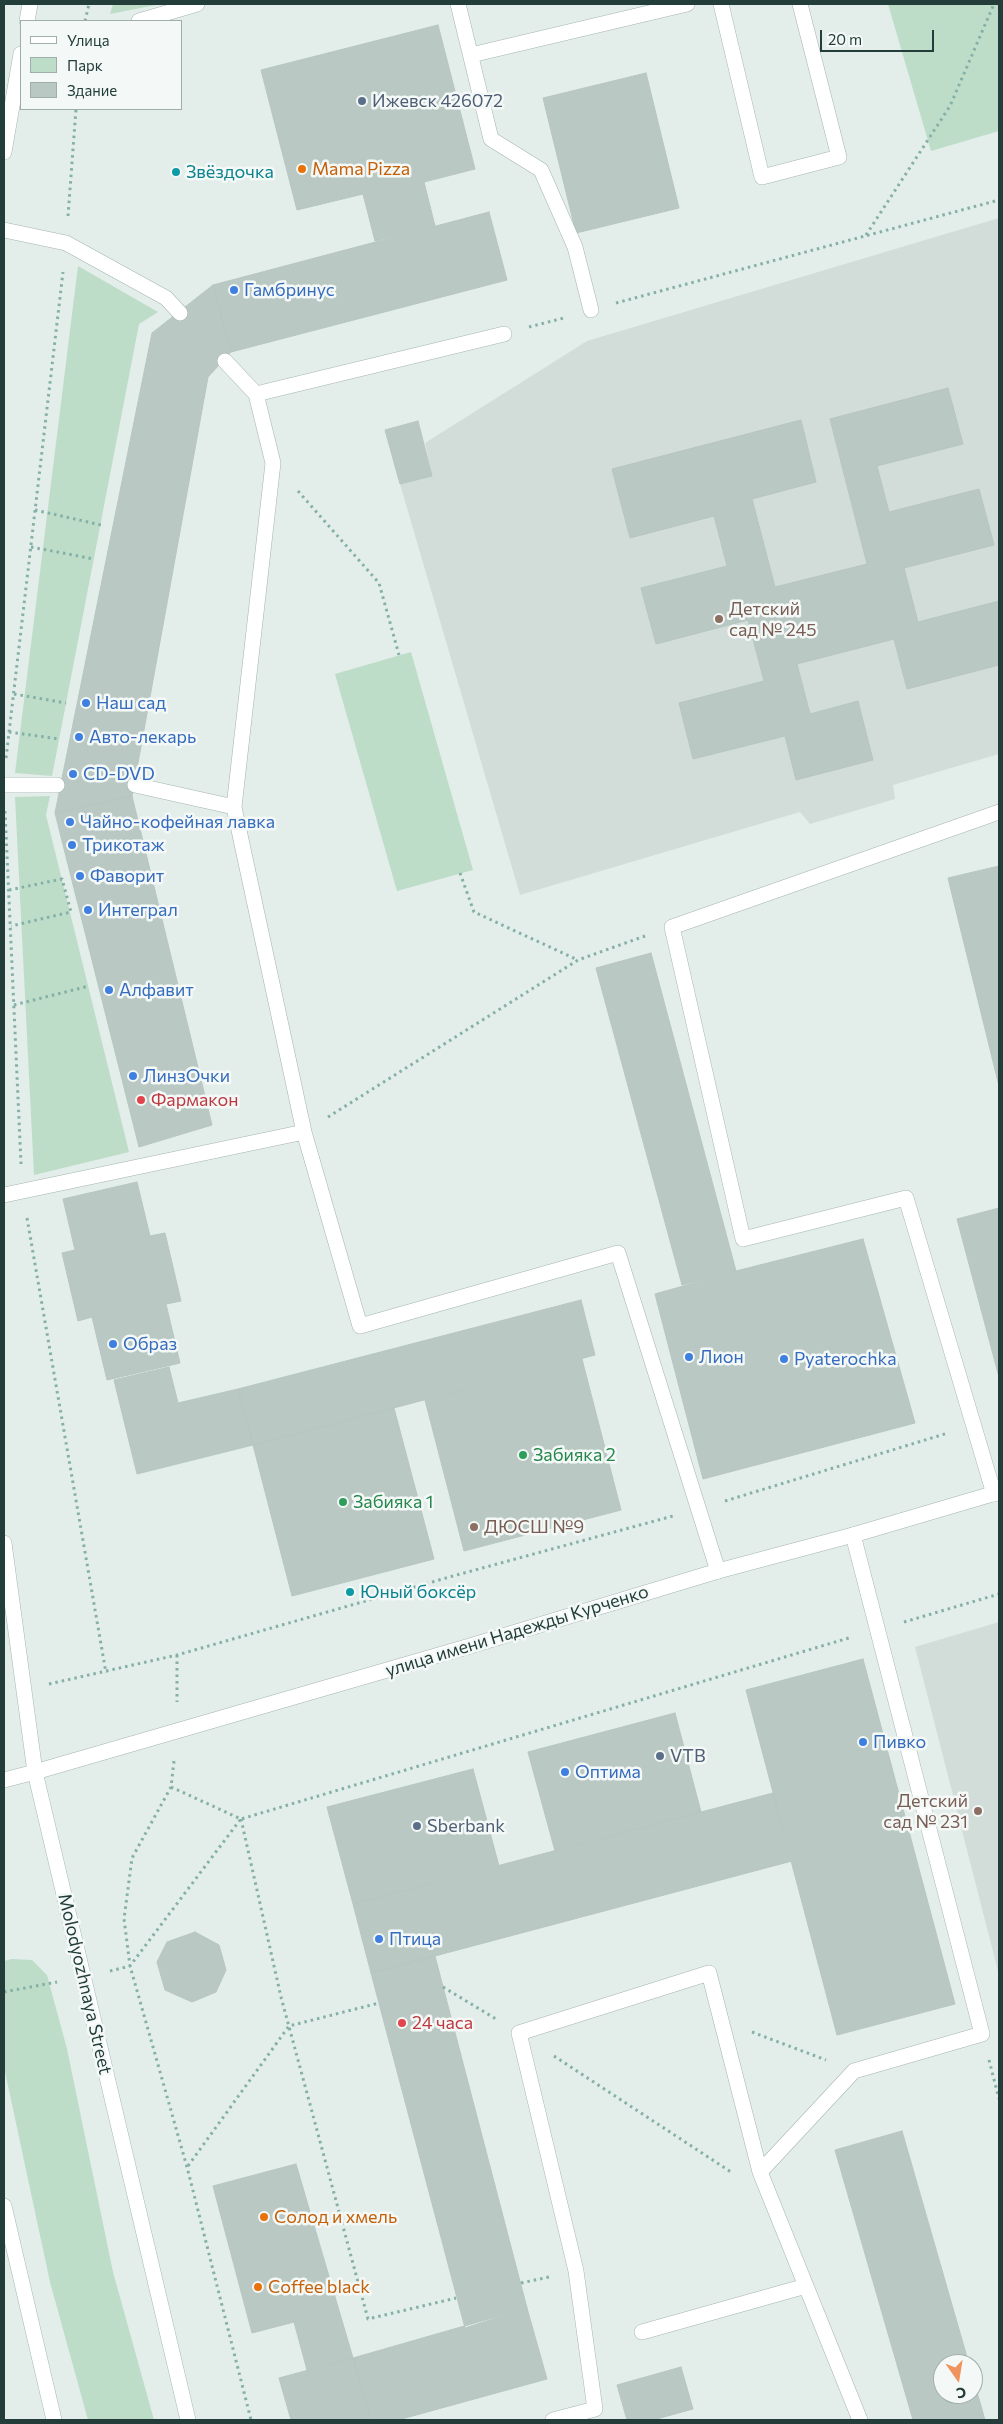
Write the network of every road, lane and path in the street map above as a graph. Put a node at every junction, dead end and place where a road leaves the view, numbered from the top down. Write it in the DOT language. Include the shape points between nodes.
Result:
graph roads {
  1 [pos="30,4"];
  2 [pos="89,4"];
  3 [pos="197,4"];
  4 [pos="458,4"];
  5 [pos="687,4"];
  6 [pos="721,4"];
  7 [pos="800,4"];
  8 [pos="994,4"];
  9 [pos="27,20"];
  10 [pos="85,20"];
  11 [pos="142,20"];
  12 [pos="471,55"];
  13 [pos="20,62"];
  14 [pos="76,110"];
  15 [pos="4,152"];
  16 [pos="999,200"];
  17 [pos="4,230"];
  18 [pos="865,236"];
  19 [pos="66,243"];
  20 [pos="591,310"];
  21 [pos="180,313"];
  22 [pos="504,334"];
  23 [pos="224,361"];
  24 [pos="256,394"];
  25 [pos="273,463"];
  26 [pos="35,510"];
  27 [pos="101,525"];
  28 [pos="31,547"];
  29 [pos="94,559"];
  30 [pos="399,655"];
  31 [pos="14,694"];
  32 [pos="66,703"];
  33 [pos="9,732"];
  34 [pos="59,739"];
  35 [pos="6,761"];
  36 [pos="4,785"];
  37 [pos="135,785"];
  38 [pos="57,786"];
  39 [pos="4,804"];
  40 [pos="234,807"];
  41 [pos="999,812"];
  42 [pos="460,874"];
  43 [pos="9,890"];
  44 [pos="11,926"];
  45 [pos="672,927"];
  46 [pos="578,960"];
  47 [pos="89,986"];
  48 [pos="14,1004"];
  49 [pos="304,1132"];
  50 [pos="22,1189"];
  51 [pos="4,1195"];
  52 [pos="974,1425"];
  53 [pos="997,1493"];
  54 [pos="700,1509"];
  55 [pos="853,1535"];
  56 [pos="4,1543"];
  57 [pos="718,1571"];
  58 [pos="999,1594"];
  59 [pos="876,1630"];
  60 [pos="177,1655"];
  61 [pos="106,1673"];
  62 [pos="22,1690"];
  63 [pos="177,1732"];
  64 [pos="35,1772"];
  65 [pos="4,1780"];
  66 [pos="171,1787"];
  67 [pos="241,1819"];
  68 [pos="130,1966"];
  69 [pos="443,1987"];
  70 [pos="379,2004"];
  71 [pos="721,2019"];
  72 [pos="289,2026"];
  73 [pos="519,2033"];
  74 [pos="982,2034"];
  75 [pos="854,2071"];
  76 [pos="999,2099"];
  77 [pos="187,2167"];
  78 [pos="760,2172"];
  79 [pos="770,2197"];
  80 [pos="4,2206"];
  81 [pos="806,2286"];
  82 [pos="456,2298"];
  83 [pos="642,2332"];
  84 [pos="54,2420"];
  85 [pos="188,2420"];
  86 [pos="252,2420"];
  87 [pos="553,2420"];
  88 [pos="860,2420"];
  1 -- 9 [label="main road"];
  2 -- 10 [label="path"];
  3 -- 11 [label="main road"];
  4 -- 12 [label="main road"];
  5 -- 12 [label="main road"];
  6 -- 7 [label="main road" via="762,177 839,157"];
  8 -- 18 [label="path" via="950,106"];
  12 -- 20 [label="main road" via="491,139 541,170 575,247"];
  13 -- 15 [label="main road"];
  14 -- 19 [label="path"];
  16 -- 18 [label="path"];
  17 -- 19 [label="main road"];
  18 -- 20 [label="path"];
  19 -- 21 [label="main road" via="166,298"];
  19 -- 26 [label="path"];
  20 -- 22 [label="path"];
  22 -- 24 [label="main road"];
  23 -- 24 [label="main road"];
  24 -- 25 [label="main road"];
  25 -- 30 [label="path" via="379,583"];
  25 -- 40 [label="main road"];
  26 -- 27 [label="path"];
  26 -- 28 [label="path"];
  28 -- 29 [label="path"];
  28 -- 31 [label="path"];
  31 -- 32 [label="path"];
  31 -- 33 [label="path"];
  33 -- 34 [label="path"];
  33 -- 35 [label="path"];
  36 -- 38 [label="main road"];
  37 -- 40 [label="main road"];
  39 -- 43 [label="path"];
  40 -- 49 [label="main road"];
  41 -- 45 [label="main road"];
  42 -- 46 [label="path" via="474,912"];
  43 -- 44 [label="path"];
  43 -- 44 [label="path" via="62,878 71,912"];
  44 -- 48 [label="path"];
  45 -- 46 [label="path"];
  45 -- 52 [label="main road" via="743,1239 906,1198"];
  46 -- 49 [label="path"];
  47 -- 48 [label="path"];
  48 -- 50 [label="path"];
  49 -- 50 [label="main road"];
  49 -- 54 [label="main road" via="360,1326 618,1253"];
  50 -- 51 [label="main road"];
  50 -- 61 [label="path"];
  52 -- 53 [label="main road"];
  52 -- 54 [label="path"];
  53 -- 55 [label="main road, улица имени Надежды Курченко"];
  54 -- 57 [label="main road"];
  54 -- 60 [label="path"];
  55 -- 57 [label="main road, улица имени Надежды Курченко"];
  55 -- 59 [label="main road"];
  56 -- 62 [label="main road, Molodyozhnaya Street"];
  57 -- 63 [label="main road, улица имени Надежды Курченко"];
  58 -- 59 [label="path"];
  59 -- 67 [label="path"];
  59 -- 74 [label="main road"];
  60 -- 61 [label="path"];
  60 -- 63 [label="path"];
  61 -- 62 [label="path"];
  62 -- 64 [label="main road, Molodyozhnaya Street"];
  63 -- 64 [label="main road, улица имени Надежды Курченко"];
  63 -- 66 [label="path"];
  64 -- 65 [label="main road, улица имени Надежды Курченко"];
  64 -- 85 [label="main road, Molodyozhnaya Street"];
  66 -- 67 [label="path"];
  66 -- 68 [label="path" via="132,1858 124,1920"];
  67 -- 68 [label="path"];
  67 -- 72 [label="path"];
  68 -- 77 [label="path"];
  69 -- 73 [label="path"];
  70 -- 72 [label="path"];
  71 -- 73 [label="main road" via="709,1973"];
  71 -- 75 [label="path"];
  71 -- 78 [label="main road"];
  72 -- 77 [label="path"];
  72 -- 82 [label="path" via="368,2319"];
  73 -- 79 [label="path"];
  73 -- 87 [label="main road" via="576,2271 596,2409"];
  74 -- 75 [label="main road"];
  74 -- 76 [label="path"];
  75 -- 78 [label="main road"];
  77 -- 86 [label="path"];
  78 -- 79 [label="main road"];
  79 -- 81 [label="main road"];
  80 -- 84 [label="main road"];
  81 -- 83 [label="main road"];
  81 -- 88 [label="main road"];
}
